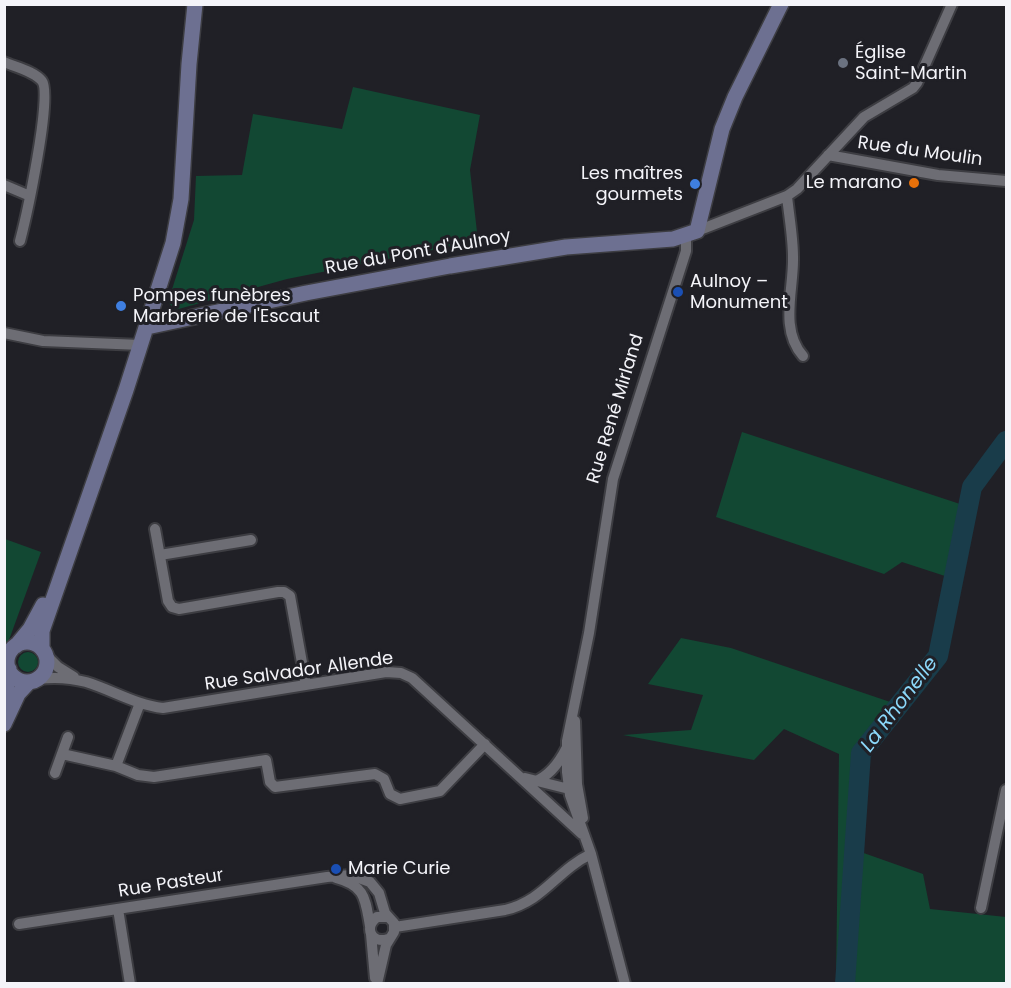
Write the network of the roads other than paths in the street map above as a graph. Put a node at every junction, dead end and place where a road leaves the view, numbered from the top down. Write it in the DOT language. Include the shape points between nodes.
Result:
graph roads {
  1 [pos="195,4"];
  2 [pos="781,4"];
  3 [pos="952,4"];
  4 [pos="4,62"];
  5 [pos="828,155"];
  6 [pos="1006,182"];
  7 [pos="4,185"];
  8 [pos="30,196"];
  9 [pos="787,196"];
  10 [pos="692,234"];
  11 [pos="20,241"];
  12 [pos="147,327"];
  13 [pos="4,333"];
  14 [pos="141,345"];
  15 [pos="803,356"];
  16 [pos="155,529"];
  17 [pos="251,540"];
  18 [pos="160,555"];
  19 [pos="60,573"];
  20 [pos="16,646"];
  21 [pos="44,652"];
  22 [pos="9,669"];
  23 [pos="34,680"];
  24 [pos="83,681"];
  25 [pos="306,685"];
  26 [pos="140,702"];
  27 [pos="575,703"];
  28 [pos="4,705"];
  29 [pos="4,724"];
  30 [pos="68,737"];
  31 [pos="485,744"];
  32 [pos="264,748"];
  33 [pos="566,749"];
  34 [pos="62,754"];
  35 [pos="266,759"];
  36 [pos="116,766"];
  37 [pos="55,773"];
  38 [pos="522,777"];
  39 [pos="534,782"];
  40 [pos="1006,790"];
  41 [pos="572,792"];
  42 [pos="545,801"];
  43 [pos="582,834"];
  44 [pos="591,854"];
  45 [pos="327,876"];
  46 [pos="981,908"];
  47 [pos="118,909"];
  48 [pos="388,917"];
  49 [pos="19,924"];
  50 [pos="395,927"];
  51 [pos="370,930"];
  52 [pos="388,939"];
  53 [pos="130,984"];
  54 [pos="376,984"];
  55 [pos="625,984"];
  1 -- 12 [label="street" via="177,227"];
  2 -- 10 [label="street, Rue René Mirland" via="722,129"];
  3 -- 5 [label="street" via="915,86 864,117"];
  4 -- 8 [label="street" via="38,78 44,86 40,142"];
  5 -- 6 [label="street, Rue du Moulin" via="945,176"];
  5 -- 9 [label="street"];
  7 -- 8 [label="street"];
  8 -- 11 [label="street"];
  9 -- 10 [label="street"];
  9 -- 15 [label="street" via="794,258 789,322 795,345"];
  10 -- 12 [label="street, Rue du Pont d'Aulnoy" via="473,262"];
  10 -- 27 [label="street, Rue René Mirland" via="613,479"];
  12 -- 14 [label="street"];
  13 -- 14 [label="street" via="43,341"];
  14 -- 19 [label="street"];
  16 -- 18 [label="street"];
  17 -- 18 [label="street"];
  18 -- 25 [label="street" via="168,601 174,608 278,592 288,594"];
  19 -- 20 [label="street" via="30,629"];
  19 -- 21 [label="street" via="41,633"];
  20 -- 21 [label="street" via="28,642"];
  20 -- 22 [label="street" via="8,656"];
  21 -- 23 [label="street" via="46,668"];
  21 -- 24 [label="street" via="62,670"];
  22 -- 23 [label="street" via="17,679"];
  22 -- 28 [label="street"];
  23 -- 24 [label="street"];
  23 -- 29 [label="street" via="18,694"];
  24 -- 26 [label="street, Rue Salvador Allende"];
  25 -- 26 [label="street, Rue Salvador Allende" via="169,708"];
  25 -- 31 [label="street, Rue Salvador Allende" via="401,673 412,678"];
  26 -- 36 [label="street"];
  27 -- 33 [label="street, Rue René Mirland"];
  27 -- 41 [label="street, Rue René Mirland"];
  30 -- 34 [label="street"];
  31 -- 35 [label="street" via="440,791 400,798 390,794 384,779 375,774 275,787 270,782"];
  31 -- 38 [label="street, Rue Salvador Allende"];
  32 -- 35 [label="street"];
  33 -- 39 [label="street, Rue René Mirland" via="547,775"];
  33 -- 41 [label="street, Rue René Mirland"];
  34 -- 36 [label="street"];
  34 -- 37 [label="street"];
  35 -- 36 [label="street" via="154,777"];
  38 -- 39 [label="street, Rue Salvador Allende"];
  38 -- 42 [label="street, Rue Salvador Allende"];
  39 -- 41 [label="street, Rue Salvador Allende"];
  40 -- 46 [label="street"];
  41 -- 42 [label="street" via="558,801"];
  41 -- 43 [label="street, Rue René Mirland"];
  41 -- 44 [label="street, Rue René Mirland"];
  42 -- 43 [label="street, Rue Salvador Allende"];
  43 -- 44 [label="street, Rue René Mirland"];
  44 -- 50 [label="street" via="519,906"];
  44 -- 55 [label="street, Rue René Mirland"];
  45 -- 47 [label="street, Rue Pasteur"];
  45 -- 48 [label="street, Rue Pasteur" via="351,875 370,882"];
  45 -- 51 [label="street, Rue Pasteur" via="345,880 361,891"];
  47 -- 49 [label="street, Rue Pasteur"];
  47 -- 53 [label="street"];
  48 -- 50 [label="street, Rue Pasteur"];
  48 -- 51 [label="street" via="376,917"];
  50 -- 52 [label="street"];
  51 -- 52 [label="street" via="379,941"];
  51 -- 54 [label="street"];
  52 -- 54 [label="street"];
}
